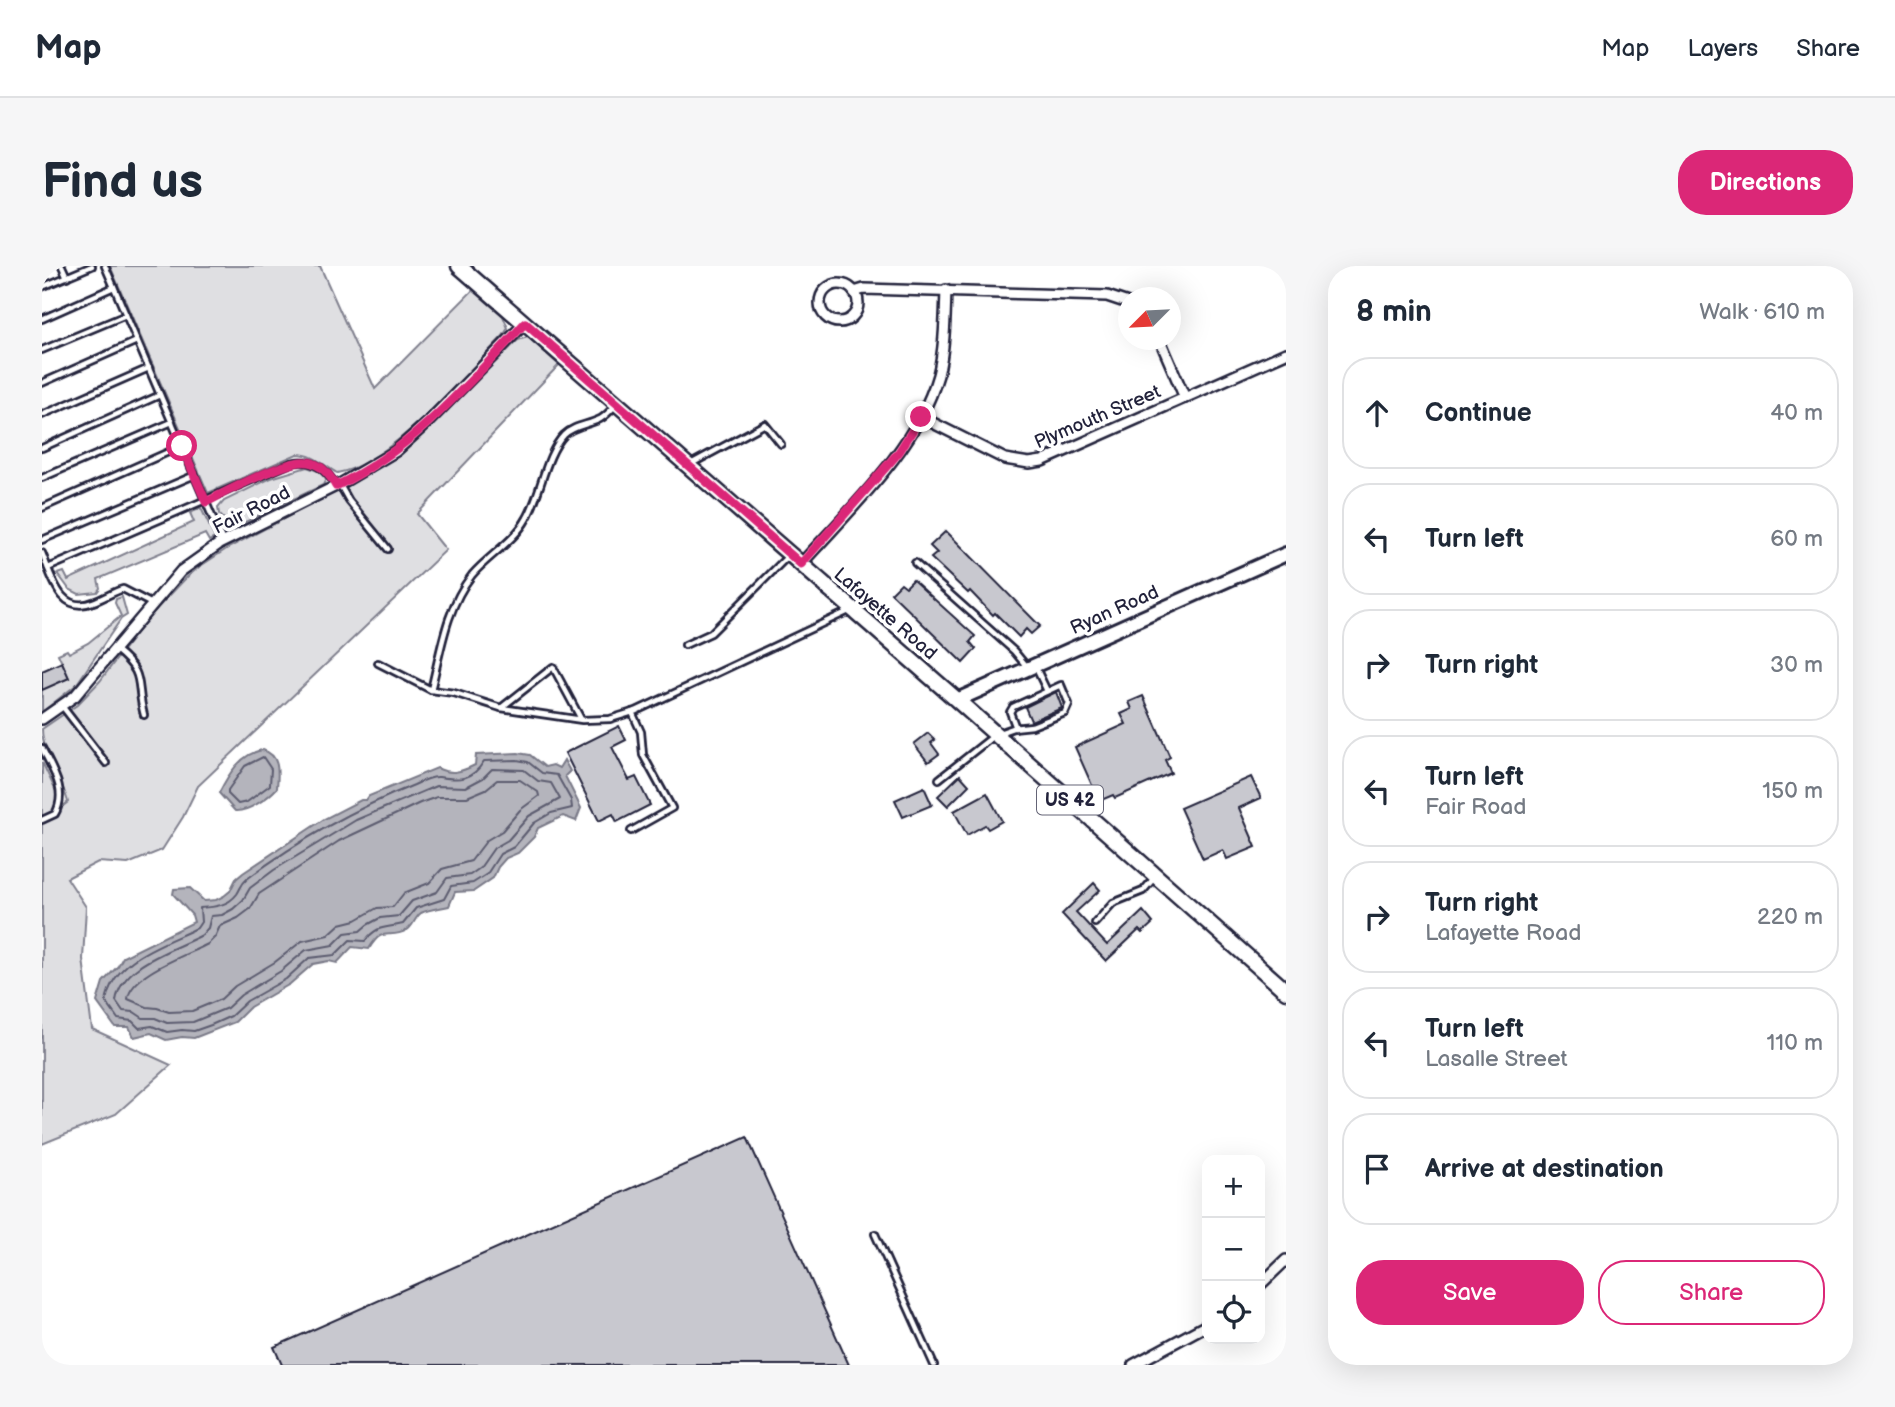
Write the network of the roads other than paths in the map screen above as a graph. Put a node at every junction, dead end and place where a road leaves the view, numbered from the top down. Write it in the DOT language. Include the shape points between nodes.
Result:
graph roads {
  1 [pos="62,266"];
  2 [pos="92,266"];
  3 [pos="105,266"];
  4 [pos="459,266"];
  5 [pos="67,276"];
  6 [pos="42,287"];
  7 [pos="114,287"];
  8 [pos="946,290"];
  9 [pos="854,292"];
  10 [pos="1118,300"];
  11 [pos="126,315"];
  12 [pos="42,318"];
  13 [pos="525,323"];
  14 [pos="137,341"];
  15 [pos="42,350"];
  16 [pos="1164,350"];
  17 [pos="1286,352"];
  18 [pos="149,369"];
  19 [pos="42,383"];
  20 [pos="160,395"];
  21 [pos="1185,398"];
  22 [pos="618,404"];
  23 [pos="42,415"];
  24 [pos="921,417"];
  25 [pos="172,422"];
  26 [pos="781,444"];
  27 [pos="182,446"];
  28 [pos="42,448"];
  29 [pos="689,466"];
  30 [pos="195,475"];
  31 [pos="42,478"];
  32 [pos="338,485"];
  33 [pos="206,502"];
  34 [pos="42,508"];
  35 [pos="42,540"];
  36 [pos="223,541"];
  37 [pos="388,549"];
  38 [pos="42,554"];
  39 [pos="1286,554"];
  40 [pos="796,559"];
  41 [pos="915,563"];
  42 [pos="48,568"];
  43 [pos="152,604"];
  44 [pos="853,609"];
  45 [pos="685,645"];
  46 [pos="116,649"];
  47 [pos="378,663"];
  48 [pos="1032,667"];
  49 [pos="431,690"];
  50 [pos="1046,691"];
  51 [pos="957,700"];
  52 [pos="62,706"];
  53 [pos="501,708"];
  54 [pos="632,712"];
  55 [pos="144,715"];
  56 [pos="42,719"];
  57 [pos="582,720"];
  58 [pos="1016,728"];
  59 [pos="996,734"];
  60 [pos="42,748"];
  61 [pos="106,763"];
  62 [pos="939,779"];
  63 [pos="42,820"];
  64 [pos="631,831"];
  65 [pos="1155,877"];
  66 [pos="1095,923"];
  67 [pos="1286,991"];
  68 [pos="875,1234"];
  69 [pos="1286,1260"];
  70 [pos="1264,1281"];
  71 [pos="1202,1328"];
  72 [pos="934,1365"];
  73 [pos="1133,1365"];
  1 -- 5 [label="lane"];
  2 -- 5 [label="lane"];
  3 -- 7 [label="lane"];
  4 -- 13 [label="main road, Lafayette Road / US 42"];
  5 -- 6 [label="lane"];
  7 -- 11 [label="lane"];
  7 -- 12 [label="lane"];
  8 -- 9 [label="street"];
  8 -- 10 [label="street"];
  8 -- 24 [label="street" via="943,350"];
  9 -- 9 [label="street" via="841,285 827,289 821,301 825,316 841,322 851,318 858,308"];
  11 -- 14 [label="lane"];
  11 -- 15 [label="lane"];
  13 -- 22 [label="main road, Lafayette Road / US 42"];
  13 -- 32 [label="street, Fair Road" via="396,451"];
  14 -- 18 [label="lane"];
  14 -- 19 [label="lane"];
  16 -- 21 [label="street"];
  17 -- 21 [label="street, Plymouth Street"];
  18 -- 20 [label="lane"];
  18 -- 23 [label="lane"];
  20 -- 25 [label="lane"];
  20 -- 28 [label="lane"];
  21 -- 24 [label="street, Plymouth Street" via="1029,463 1005,459"];
  22 -- 29 [label="main road, Lafayette Road / US 42"];
  22 -- 49 [label="lane" via="601,420 564,435 527,518 473,574 456,599"];
  24 -- 40 [label="street" via="899,452"];
  25 -- 27 [label="lane"];
  25 -- 31 [label="lane"];
  26 -- 29 [label="lane" via="765,424"];
  27 -- 30 [label="lane"];
  27 -- 34 [label="lane"];
  29 -- 40 [label="main road, Lafayette Road / US 42"];
  30 -- 33 [label="lane"];
  30 -- 35 [label="lane"];
  32 -- 33 [label="lane" via="326,472 303,461"];
  32 -- 36 [label="street, Fair Road"];
  32 -- 37 [label="lane"];
  33 -- 36 [label="lane"];
  33 -- 42 [label="lane"];
  36 -- 43 [label="street, Fair Road" via="181,571"];
  38 -- 42 [label="lane"];
  39 -- 48 [label="street, Ryan Road"];
  40 -- 44 [label="main road, Lafayette Road / US 42"];
  40 -- 45 [label="lane" via="711,634"];
  41 -- 48 [label="lane"];
  42 -- 43 [label="lane" via="58,591 73,605 92,603 123,589"];
  43 -- 46 [label="street, Fair Road"];
  44 -- 51 [label="main road, Lafayette Road / US 42"];
  44 -- 54 [label="lane"];
  46 -- 52 [label="street, Fair Road"];
  46 -- 55 [label="lane" via="139,675"];
  47 -- 49 [label="lane"];
  48 -- 50 [label="lane"];
  48 -- 51 [label="street, Ryan Road"];
  49 -- 53 [label="lane"];
  50 -- 58 [label="lane" via="1013,707 1010,712"];
  50 -- 58 [label="lane" via="1061,685 1069,704 1065,713"];
  51 -- 59 [label="main road, Lafayette Road / US 42"];
  52 -- 56 [label="street, Fair Road"];
  52 -- 61 [label="lane"];
  53 -- 57 [label="lane"];
  53 -- 57 [label="lane" via="553,667"];
  54 -- 57 [label="lane"];
  54 -- 64 [label="lane" via="641,732 643,755 672,808"];
  58 -- 59 [label="lane"];
  59 -- 62 [label="lane"];
  59 -- 65 [label="main road, Lafayette Road / US 42"];
  60 -- 63 [label="lane" via="61,798 55,814"];
  65 -- 66 [label="lane" via="1143,891 1113,902"];
  65 -- 67 [label="main road, Lafayette Road / US 42"];
  68 -- 72 [label="lane"];
  69 -- 70 [label="street"];
  71 -- 73 [label="street"];
}
